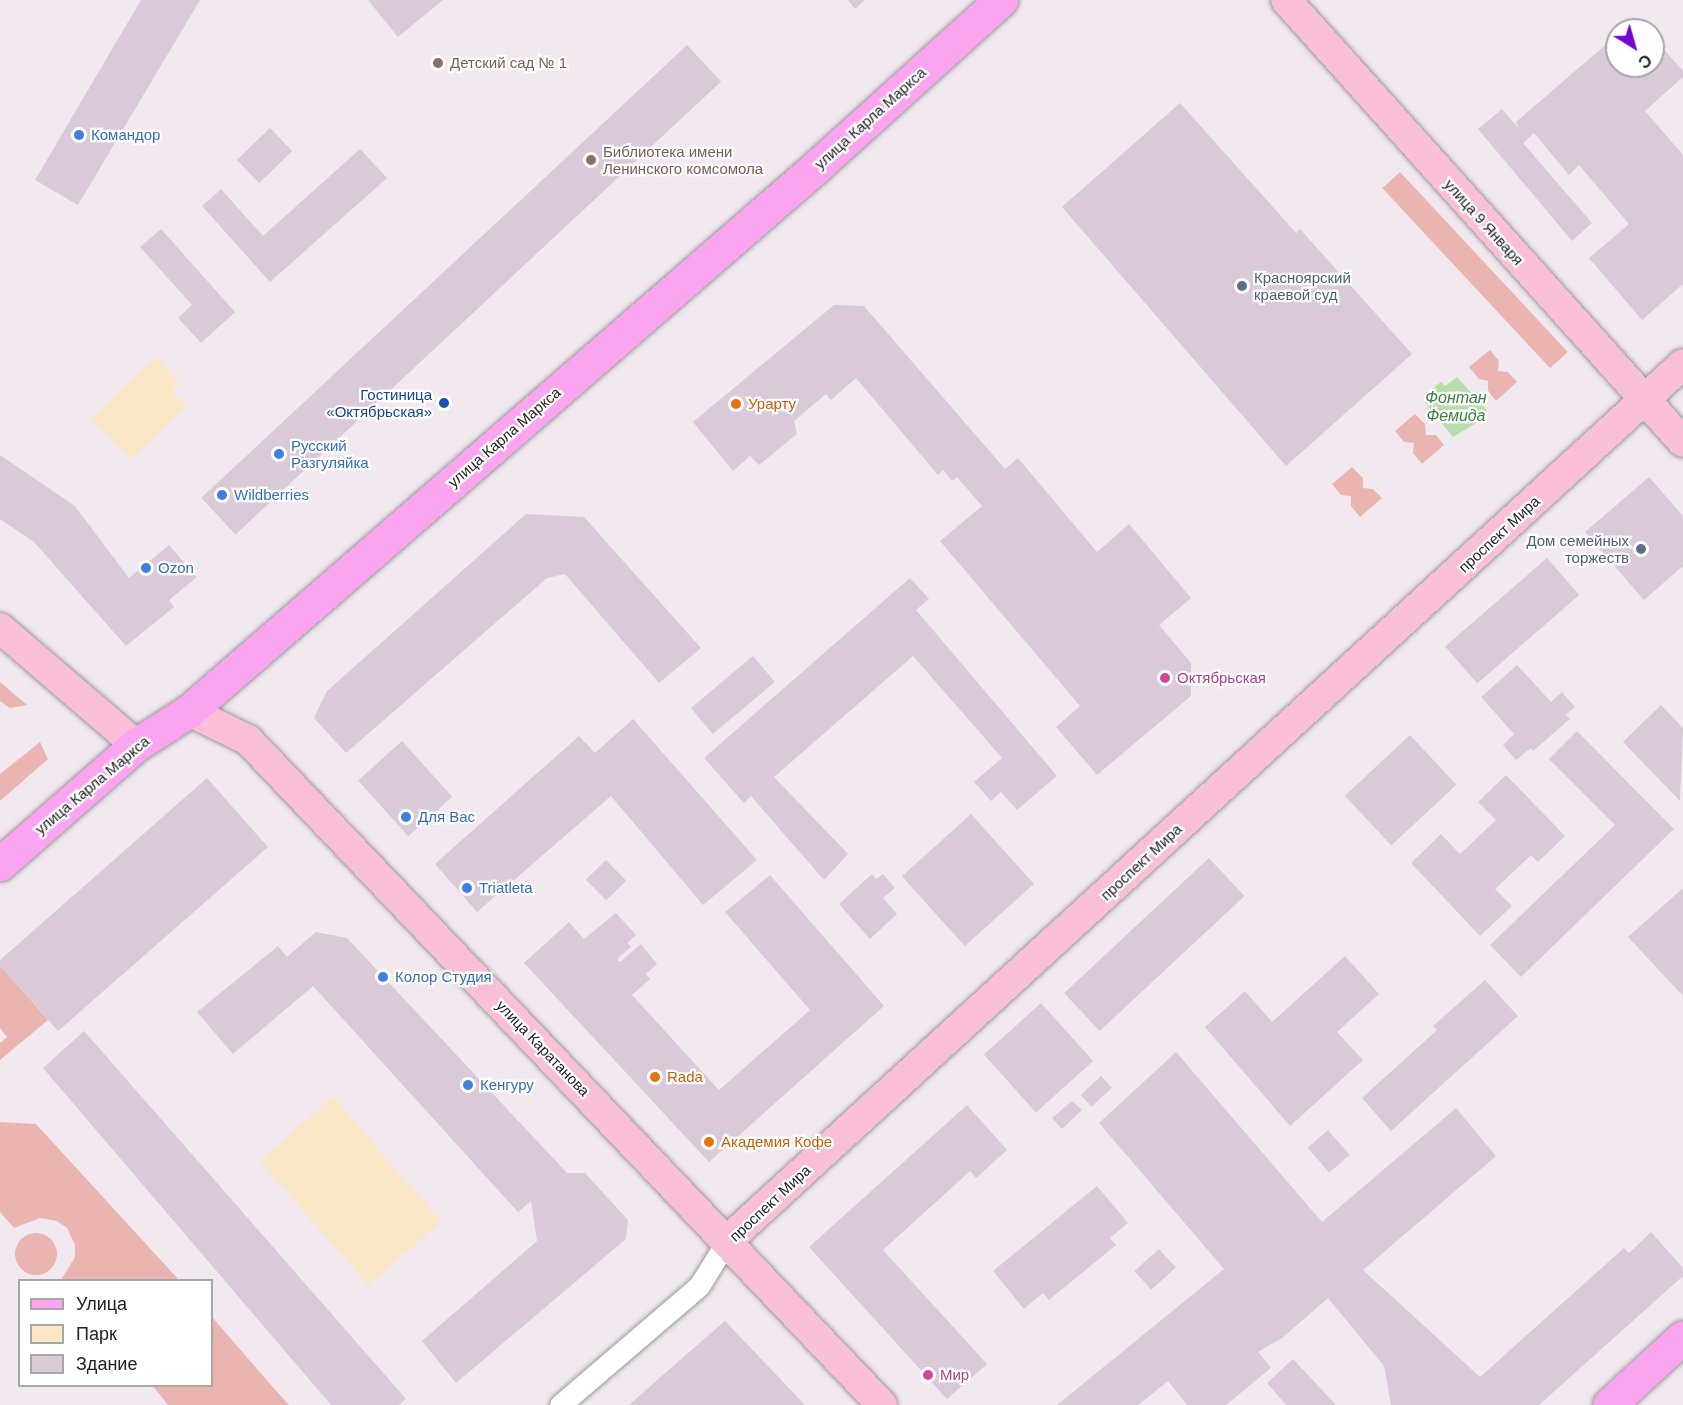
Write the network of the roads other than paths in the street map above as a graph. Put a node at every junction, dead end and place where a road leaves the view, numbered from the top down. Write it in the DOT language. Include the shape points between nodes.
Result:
graph roads {
  1 [pos="1000,0"];
  2 [pos="1286,0"];
  3 [pos="1683,364"];
  4 [pos="1645,400"];
  5 [pos="1683,442"];
  6 [pos="0,628"];
  7 [pos="189,711"];
  8 [pos="136,745"];
  9 [pos="0,864"];
  10 [pos="727,1241"];
  11 [pos="1683,1337"];
  12 [pos="560,1405"];
  13 [pos="882,1405"];
  14 [pos="1609,1405"];
  1 -- 7 [label="main road, улица Карла Маркса" via="814,168"];
  2 -- 4 [label="street, улица 9 Января"];
  3 -- 4 [label="street, проспект Мира"];
  4 -- 5 [label="street, улица 9 Января"];
  4 -- 10 [label="street, проспект Мира"];
  6 -- 8 [label="street"];
  7 -- 8 [label="main road, улица Карла Маркса"];
  7 -- 10 [label="street, улица Каратанова" via="248,740"];
  8 -- 9 [label="main road, улица Карла Маркса"];
  10 -- 12 [label="street, проспект Мира" via="699,1286"];
  10 -- 13 [label="street, улица Каратанова"];
  11 -- 14 [label="main road"];
}
